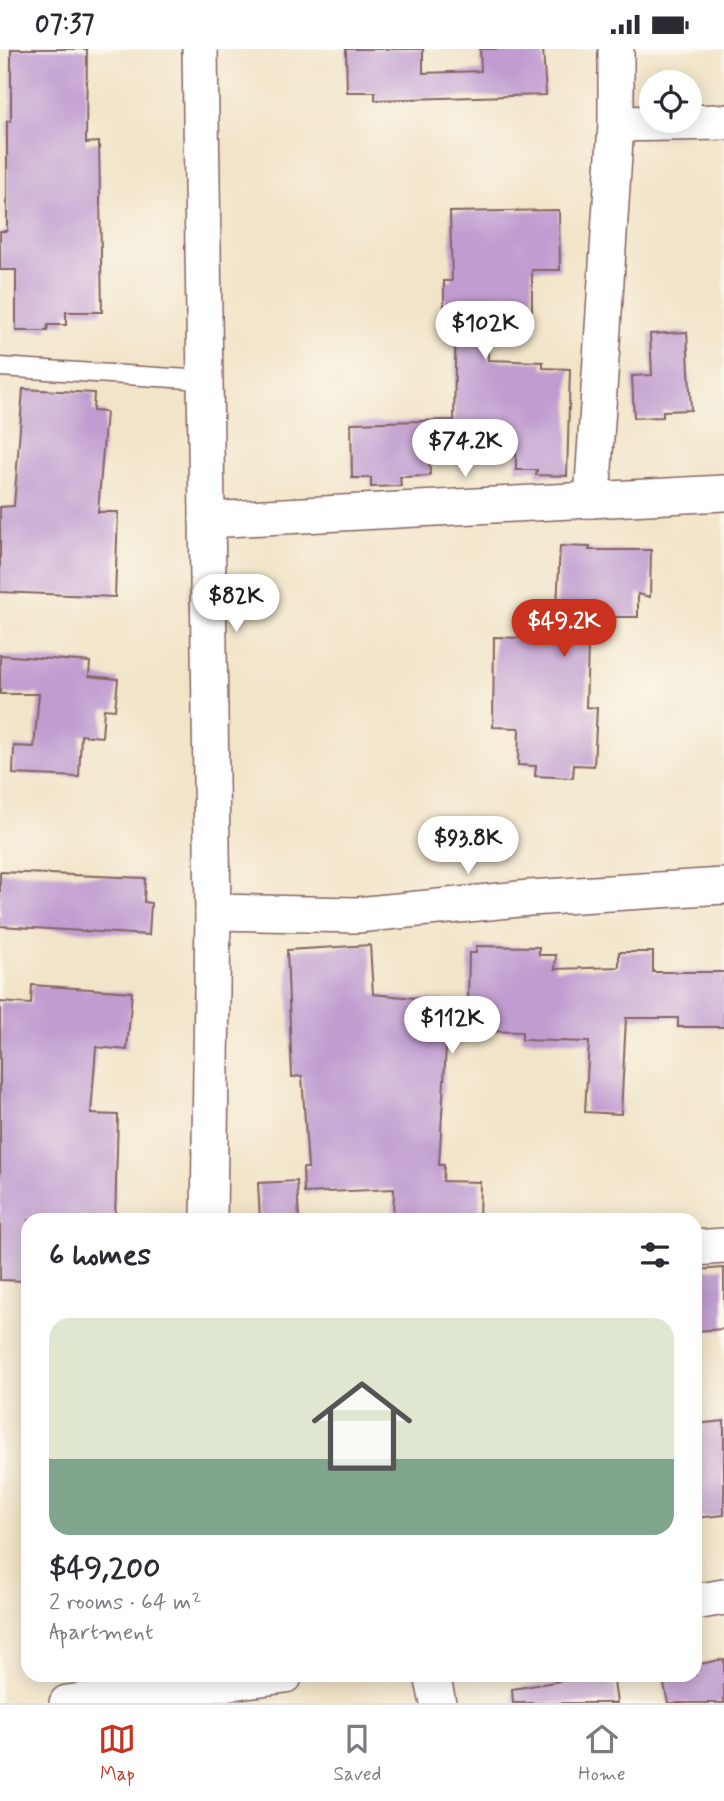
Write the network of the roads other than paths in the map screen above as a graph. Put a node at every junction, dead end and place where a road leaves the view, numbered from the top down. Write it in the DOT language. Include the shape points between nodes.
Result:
graph roads {
  1 [pos="200,49"];
  2 [pos="617,49"];
  3 [pos="724,122"];
  4 [pos="616,124"];
  5 [pos="0,367"];
  6 [pos="205,380"];
  7 [pos="724,493"];
  8 [pos="592,501"];
  9 [pos="207,520"];
  10 [pos="724,886"];
  11 [pos="213,912"];
  12 [pos="209,1213"];
  13 [pos="724,1246"];
  14 [pos="702,1248"];
  15 [pos="724,1597"];
  16 [pos="702,1601"];
  17 [pos="196,1682"];
  18 [pos="434,1682"];
  19 [pos="67,1703"];
  20 [pos="438,1703"];
  1 -- 6 [label="street"];
  2 -- 4 [label="street"];
  3 -- 4 [label="street"];
  4 -- 8 [label="street"];
  5 -- 6 [label="lane"];
  6 -- 9 [label="street"];
  7 -- 8 [label="street"];
  8 -- 9 [label="street"];
  9 -- 11 [label="street"];
  10 -- 11 [label="street" via="357,915"];
  11 -- 12 [label="street"];
  13 -- 14 [label="street"];
  15 -- 16 [label="street"];
  17 -- 19 [label="street"];
  18 -- 20 [label="street"];
}
